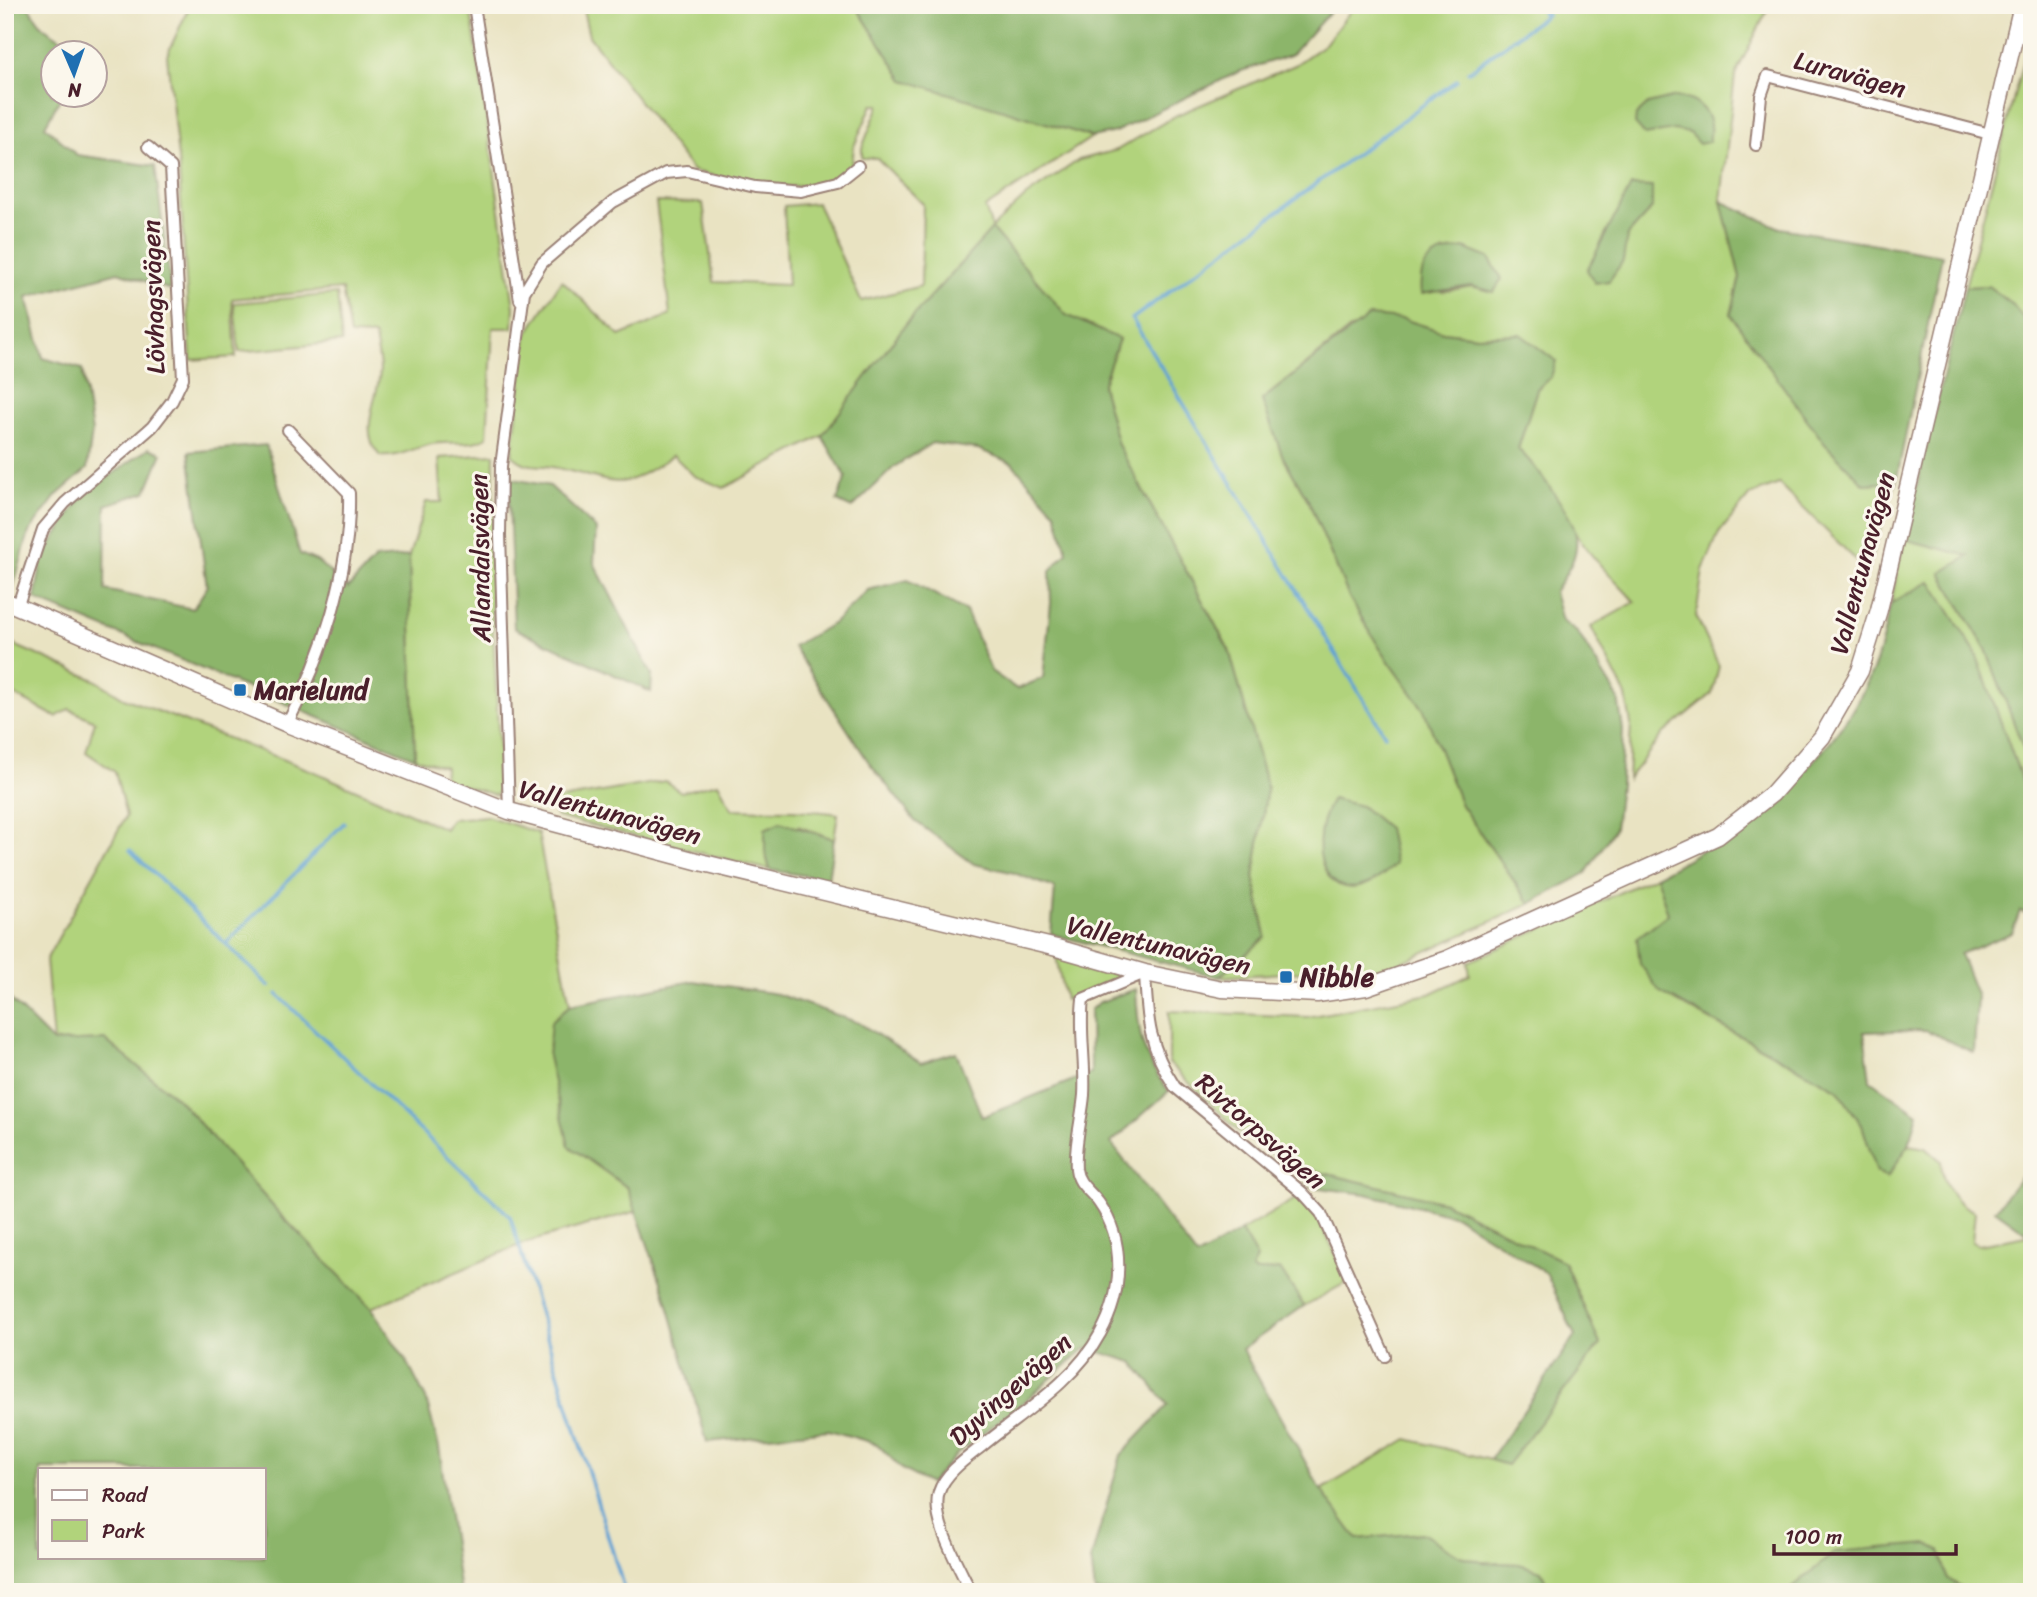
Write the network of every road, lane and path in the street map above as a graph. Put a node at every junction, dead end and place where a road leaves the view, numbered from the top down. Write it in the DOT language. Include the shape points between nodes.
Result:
graph roads {
  1 [pos="474,5"];
  2 [pos="2022,5"];
  3 [pos="1990,134"];
  4 [pos="1756,145"];
  5 [pos="148,147"];
  6 [pos="858,166"];
  7 [pos="521,306"];
  8 [pos="288,430"];
  9 [pos="12,603"];
  10 [pos="287,724"];
  11 [pos="509,811"];
  12 [pos="1145,973"];
  13 [pos="1385,1356"];
  14 [pos="971,1592"];
  1 -- 7 [label="street, Allandalsvägen"];
  2 -- 3 [label="main road, Vallentunavägen"];
  3 -- 4 [label="street, Luravägen" via="1768,76"];
  3 -- 12 [label="main road, Vallentunavägen" via="1891,561 1860,671 1822,737 1772,794 1718,836 1447,959 1366,987 1262,993"];
  5 -- 9 [label="street, Lövhagsvägen" via="171,167 183,378 152,427 65,503 43,529"];
  6 -- 7 [label="street, Allandalsvägen" via="838,182 802,191 755,187 687,172 666,173 612,202 542,263"];
  7 -- 11 [label="street, Allandalsvägen" via="501,466"];
  8 -- 10 [label="street" via="349,493 350,518 343,571 305,690"];
  9 -- 10 [label="main road, Vallentunavägen"];
  10 -- 11 [label="main road, Vallentunavägen"];
  11 -- 12 [label="main road, Vallentunavägen"];
  12 -- 13 [label="street, Rivtorpsvägen" via="1151,1041 1160,1065 1175,1087 1321,1213"];
  12 -- 14 [label="street, Dyvingevägen" via="1083,999 1084,1093 1076,1170 1082,1186 1105,1212 1119,1261 1115,1293 1101,1332 1065,1377 964,1461 938,1493 945,1536"];
}
